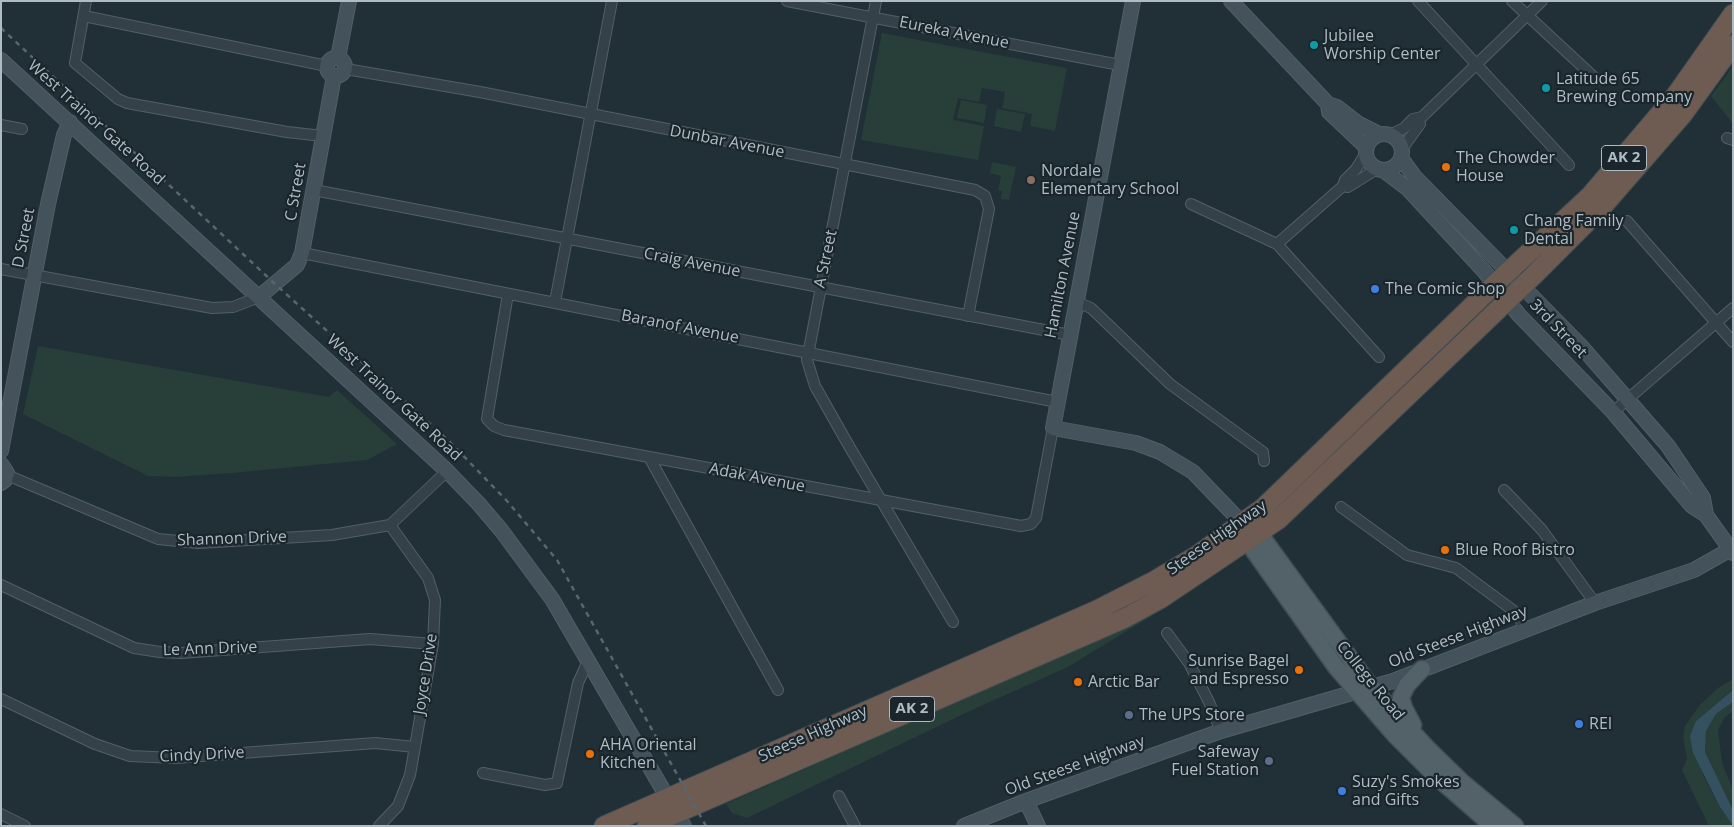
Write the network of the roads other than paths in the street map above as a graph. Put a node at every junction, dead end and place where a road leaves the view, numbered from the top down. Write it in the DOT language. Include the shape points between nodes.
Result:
graph roads {
  1 [pos="86,1"];
  2 [pos="349,1"];
  3 [pos="612,1"];
  4 [pos="787,1"];
  5 [pos="876,1"];
  6 [pos="1133,1"];
  7 [pos="1231,1"];
  8 [pos="1418,1"];
  9 [pos="1512,1"];
  10 [pos="1542,1"];
  11 [pos="1733,14"];
  12 [pos="1528,15"];
  13 [pos="84,16"];
  14 [pos="872,18"];
  15 [pos="1733,46"];
  16 [pos="1,60"];
  17 [pos="1476,64"];
  18 [pos="1120,65"];
  19 [pos="336,67"];
  20 [pos="1597,80"];
  21 [pos="1328,104"];
  22 [pos="592,114"];
  23 [pos="1420,119"];
  24 [pos="70,122"];
  25 [pos="1,124"];
  26 [pos="22,129"];
  27 [pos="1384,135"];
  28 [pos="323,136"];
  29 [pos="1366,150"];
  30 [pos="1401,153"];
  31 [pos="845,165"];
  32 [pos="1569,165"];
  33 [pos="1380,169"];
  34 [pos="1343,186"];
  35 [pos="314,190"];
  36 [pos="1191,204"];
  37 [pos="1627,221"];
  38 [pos="568,239"];
  39 [pos="1276,244"];
  40 [pos="302,253"];
  41 [pos="1,269"];
  42 [pos="34,276"];
  43 [pos="1501,278"];
  44 [pos="1521,287"];
  45 [pos="820,288"];
  46 [pos="508,294"];
  47 [pos="259,297"];
  48 [pos="1508,300"];
  49 [pos="555,302"];
  50 [pos="1076,302"];
  51 [pos="1733,308"];
  52 [pos="968,316"];
  53 [pos="1715,322"];
  54 [pos="1070,335"];
  55 [pos="1733,342"];
  56 [pos="807,351"];
  57 [pos="1379,357"];
  58 [pos="1627,400"];
  59 [pos="1058,402"];
  60 [pos="1613,412"];
  61 [pos="1053,428"];
  62 [pos="1,451"];
  63 [pos="649,457"];
  64 [pos="1264,461"];
  65 [pos="448,471"];
  66 [pos="3,474"];
  67 [pos="1504,490"];
  68 [pos="881,500"];
  69 [pos="1341,507"];
  70 [pos="1706,515"];
  71 [pos="1031,524"];
  72 [pos="390,525"];
  73 [pos="1249,532"];
  74 [pos="1732,550"];
  75 [pos="1,585"];
  76 [pos="1595,603"];
  77 [pos="953,622"];
  78 [pos="1525,630"];
  79 [pos="1167,633"];
  80 [pos="433,644"];
  81 [pos="588,661"];
  82 [pos="1422,670"];
  83 [pos="778,690"];
  84 [pos="1365,690"];
  85 [pos="1,699"];
  86 [pos="1221,731"];
  87 [pos="415,747"];
  88 [pos="1426,748"];
  89 [pos="483,773"];
  90 [pos="839,796"];
  91 [pos="1026,801"];
  92 [pos="676,812"];
  93 [pos="1,814"];
  94 [pos="25,826"];
  95 [pos="379,826"];
  96 [pos="604,826"];
  97 [pos="648,826"];
  98 [pos="855,826"];
  99 [pos="964,826"];
  100 [pos="1038,826"];
  101 [pos="1493,826"];
  102 [pos="1515,826"];
  1 -- 13 [label="street"];
  2 -- 19 [label="main road, C Street"];
  3 -- 22 [label="street"];
  4 -- 14 [label="street, Eureka Avenue"];
  5 -- 14 [label="street, A Street"];
  6 -- 18 [label="main road, Hamilton Avenue"];
  7 -- 21 [label="main road"];
  8 -- 17 [label="street"];
  9 -- 12 [label="street"];
  10 -- 12 [label="street"];
  11 -- 43 [label="highway, Steese Highway / AK 2" via="1676,95 1614,169 1590,196"];
  12 -- 17 [label="street"];
  12 -- 20 [label="street"];
  13 -- 19 [label="street, Dunbar Avenue"];
  13 -- 28 [label="street" via="76,63 105,89 127,102"];
  14 -- 18 [label="street, Eureka Avenue"];
  14 -- 31 [label="street, A Street"];
  15 -- 44 [label="highway, Steese Highway / AK 2" via="1642,164"];
  16 -- 24 [label="main road, West Trainor Gate Road"];
  17 -- 23 [label="street"];
  17 -- 32 [label="street"];
  18 -- 50 [label="main road, Hamilton Avenue"];
  19 -- 22 [label="street, Dunbar Avenue"];
  19 -- 28 [label="main road, C Street"];
  21 -- 27 [label="main road"];
  21 -- 29 [label="main road" via="1329,112"];
  22 -- 31 [label="street, Dunbar Avenue"];
  22 -- 38 [label="street"];
  23 -- 27 [label="street"];
  23 -- 30 [label="street"];
  24 -- 42 [label="main road, D Street" via="64,135"];
  24 -- 47 [label="main road, West Trainor Gate Road"];
  25 -- 26 [label="street"];
  27 -- 29 [label="main road" via="1373,137"];
  27 -- 30 [label="main road" via="1398,140"];
  28 -- 35 [label="main road, C Street"];
  29 -- 33 [label="main road" via="1369,162"];
  29 -- 34 [label="street"];
  30 -- 33 [label="main road" via="1392,168"];
  30 -- 43 [label="main road, 3rd Street" via="1414,176"];
  31 -- 45 [label="street, A Street"];
  31 -- 52 [label="street, Dunbar Avenue" via="975,190 985,196 989,209"];
  33 -- 34 [label="street" via="1348,187"];
  33 -- 43 [label="main road, 3rd Street" via="1408,189"];
  34 -- 39 [label="street"];
  35 -- 38 [label="street, Craig Avenue"];
  35 -- 40 [label="main road, C Street"];
  36 -- 39 [label="street"];
  37 -- 53 [label="street"];
  38 -- 45 [label="street, Craig Avenue"];
  38 -- 49 [label="street"];
  39 -- 57 [label="street"];
  40 -- 46 [label="street, Baranof Avenue"];
  40 -- 47 [label="main road, C Street" via="297,265"];
  41 -- 42 [label="street"];
  42 -- 47 [label="street" via="212,308 233,307"];
  42 -- 62 [label="main road, D Street"];
  43 -- 44 [label="main road, 3rd Street"];
  43 -- 48 [label="main road, 3rd Street"];
  43 -- 73 [label="highway, Steese Highway / AK 2" via="1263,508"];
  44 -- 48 [label="highway, Steese Highway / AK 2"];
  44 -- 58 [label="main road, 3rd Street" via="1581,346"];
  45 -- 52 [label="street, Craig Avenue"];
  45 -- 56 [label="street, A Street"];
  46 -- 49 [label="street, Baranof Avenue"];
  46 -- 63 [label="street, Adak Avenue" via="487,419 504,430"];
  47 -- 65 [label="main road, West Trainor Gate Road"];
  48 -- 60 [label="main road, 3rd Street"];
  48 -- 73 [label="highway, Steese Highway / AK 2" via="1279,519"];
  49 -- 56 [label="street, Baranof Avenue"];
  50 -- 54 [label="main road, Hamilton Avenue"];
  50 -- 64 [label="street" via="1091,308 1170,384 1262,452"];
  51 -- 53 [label="street"];
  52 -- 54 [label="street, Craig Avenue"];
  53 -- 55 [label="street"];
  53 -- 58 [label="street"];
  54 -- 59 [label="main road, Hamilton Avenue"];
  56 -- 59 [label="street, Baranof Avenue"];
  56 -- 68 [label="street, A Street" via="809,371 815,386"];
  58 -- 60 [label="street"];
  58 -- 70 [label="main road, 3rd Street" via="1668,446 1703,498"];
  59 -- 61 [label="main road, Hamilton Avenue"];
  60 -- 70 [label="main road, 3rd Street" via="1692,506"];
  61 -- 71 [label="street, Hamilton Avenue" via="1036,518"];
  61 -- 73 [label="main road, College Road" via="1136,443 1160,452 1193,472"];
  63 -- 68 [label="street, Adak Avenue"];
  63 -- 83 [label="street"];
  65 -- 72 [label="street, Shannon Drive"];
  65 -- 81 [label="main road, West Trainor Gate Road" via="525,560"];
  66 -- 72 [label="street, Shannon Drive" via="158,539 198,543 365,531"];
  67 -- 76 [label="street" via="1542,530"];
  68 -- 71 [label="street, Adak Avenue" via="1021,526"];
  68 -- 77 [label="street, A Street"];
  69 -- 78 [label="street" via="1407,555 1456,568 1518,614"];
  70 -- 74 [label="main road, 3rd Street"];
  72 -- 80 [label="street, Joyce Drive" via="430,583 435,600"];
  73 -- 84 [label="main road, College Road"];
  73 -- 92 [label="highway, Steese Highway / AK 2" via="1160,599 1125,618"];
  74 -- 76 [label="main road, Old Steese Highway" via="1694,570"];
  75 -- 80 [label="street, Le Ann Drive" via="134,648 160,652 370,639"];
  76 -- 78 [label="main road, Old Steese Highway"];
  78 -- 82 [label="main road, Old Steese Highway"];
  79 -- 86 [label="street" via="1189,663"];
  80 -- 87 [label="street, Joyce Drive"];
  81 -- 89 [label="street" via="578,683 557,783 545,785"];
  81 -- 92 [label="main road, West Trainor Gate Road"];
  82 -- 84 [label="main road, Old Steese Highway"];
  82 -- 88 [label="main road" via="1407,685 1401,700"];
  84 -- 86 [label="main road, Old Steese Highway"];
  84 -- 88 [label="main road, College Road"];
  84 -- 101 [label="main road, College Road" via="1438,778"];
  85 -- 87 [label="street, Cindy Drive" via="95,744 130,756 175,758 375,743"];
  86 -- 91 [label="main road, Old Steese Highway"];
  87 -- 95 [label="street, Joyce Drive" via="410,776 398,806"];
  88 -- 102 [label="main road, College Road"];
  90 -- 98 [label="street"];
  91 -- 99 [label="main road, Old Steese Highway"];
  91 -- 100 [label="main road"];
  92 -- 96 [label="highway, Steese Highway / AK 2"];
  92 -- 97 [label="highway, Steese Highway / AK 2"];
  93 -- 94 [label="street"];
}
